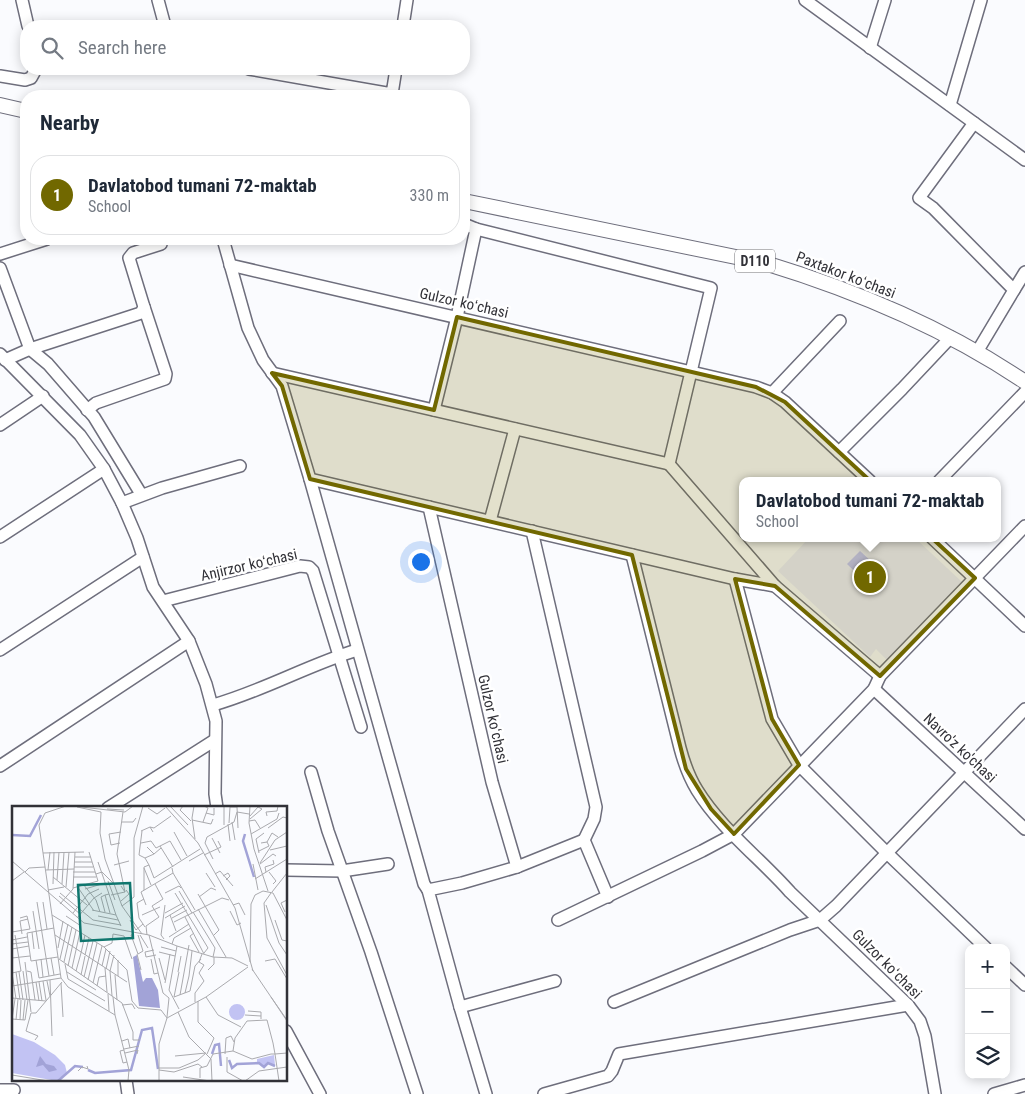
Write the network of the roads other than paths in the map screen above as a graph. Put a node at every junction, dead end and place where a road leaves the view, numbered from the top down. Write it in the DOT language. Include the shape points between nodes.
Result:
graph roads {
  1 [pos="22,0"];
  2 [pos="158,0"];
  3 [pos="407,0"];
  4 [pos="805,0"];
  5 [pos="885,0"];
  6 [pos="981,0"];
  7 [pos="27,20"];
  8 [pos="163,20"];
  9 [pos="404,20"];
  10 [pos="870,48"];
  11 [pos="33,75"];
  12 [pos="283,75"];
  13 [pos="395,75"];
  14 [pos="0,76"];
  15 [pos="369,90"];
  16 [pos="393,90"];
  17 [pos="0,105"];
  18 [pos="950,105"];
  19 [pos="20,110"];
  20 [pos="974,123"];
  21 [pos="1025,160"];
  22 [pos="470,202"];
  23 [pos="470,226"];
  24 [pos="476,229"];
  25 [pos="28,245"];
  26 [pos="159,245"];
  27 [pos="225,245"];
  28 [pos="0,254"];
  29 [pos="230,265"];
  30 [pos="0,268"];
  31 [pos="1025,272"];
  32 [pos="1014,290"];
  33 [pos="144,307"];
  34 [pos="457,317"];
  35 [pos="840,321"];
  36 [pos="951,337"];
  37 [pos="30,349"];
  38 [pos="977,352"];
  39 [pos="3,357"];
  40 [pos="272,373"];
  41 [pos="690,373"];
  42 [pos="1025,382"];
  43 [pos="1025,392"];
  44 [pos="772,393"];
  45 [pos="43,396"];
  46 [pos="87,410"];
  47 [pos="434,410"];
  48 [pos="0,425"];
  49 [pos="515,429"];
  50 [pos="839,452"];
  51 [pos="669,464"];
  52 [pos="240,466"];
  53 [pos="104,469"];
  54 [pos="866,477"];
  55 [pos="943,477"];
  56 [pos="310,479"];
  57 [pos="141,494"];
  58 [pos="122,503"];
  59 [pos="429,507"];
  60 [pos="490,520"];
  61 [pos="1025,526"];
  62 [pos="532,531"];
  63 [pos="0,537"];
  64 [pos="1021,539"];
  65 [pos="936,542"];
  66 [pos="632,555"];
  67 [pos="143,557"];
  68 [pos="975,578"];
  69 [pos="735,579"];
  70 [pos="775,586"];
  71 [pos="163,601"];
  72 [pos="1025,626"];
  73 [pos="189,642"];
  74 [pos="0,650"];
  75 [pos="357,650"];
  76 [pos="339,655"];
  77 [pos="880,676"];
  78 [pos="874,689"];
  79 [pos="212,705"];
  80 [pos="1025,709"];
  81 [pos="361,727"];
  82 [pos="215,740"];
  83 [pos="799,765"];
  84 [pos="0,766"];
  85 [pos="312,772"];
  86 [pos="964,774"];
  87 [pos="111,806"];
  88 [pos="217,806"];
  89 [pos="1025,830"];
  90 [pos="734,834"];
  91 [pos="584,840"];
  92 [pos="888,854"];
  93 [pos="388,864"];
  94 [pos="517,867"];
  95 [pos="288,870"];
  96 [pos="342,871"];
  97 [pos="428,890"];
  98 [pos="608,897"];
  99 [pos="558,920"];
  100 [pos="820,920"];
  101 [pos="982,944"];
  102 [pos="1010,971"];
  103 [pos="555,981"];
  104 [pos="1025,985"];
  105 [pos="614,1002"];
  106 [pos="908,1005"];
  107 [pos="460,1007"];
  108 [pos="288,1034"];
  109 [pos="1025,1085"];
  110 [pos="0,1090"];
  111 [pos="14,1090"];
  112 [pos="320,1094"];
  113 [pos="416,1094"];
  114 [pos="486,1094"];
  115 [pos="544,1094"];
  116 [pos="935,1094"];
  117 [pos="994,1094"];
  1 -- 7 [label="street"];
  2 -- 8 [label="street"];
  3 -- 9 [label="street"];
  4 -- 10 [label="street"];
  5 -- 10 [label="street"];
  6 -- 18 [label="street"];
  10 -- 18 [label="street"];
  11 -- 14 [label="street" via="25,80"];
  12 -- 15 [label="street"];
  13 -- 16 [label="street"];
  17 -- 19 [label="main road"];
  18 -- 20 [label="street"];
  20 -- 21 [label="street"];
  20 -- 32 [label="street" via="919,198 933,208"];
  22 -- 36 [label="main road, Paxtakor koʻchasi / D110" via="765,263 858,294"];
  23 -- 24 [label="street"];
  24 -- 34 [label="street"];
  24 -- 41 [label="street" via="711,288"];
  25 -- 28 [label="street"];
  26 -- 33 [label="street" via="133,253 129,258"];
  27 -- 29 [label="street"];
  29 -- 34 [label="street, Gulzor koʻchasi"];
  29 -- 40 [label="street" via="248,328 262,360"];
  30 -- 37 [label="street"];
  31 -- 32 [label="street"];
  32 -- 38 [label="street"];
  33 -- 37 [label="street" via="141,313"];
  33 -- 46 [label="street" via="165,378"];
  34 -- 41 [label="street, Gulzor koʻchasi"];
  34 -- 47 [label="street"];
  35 -- 44 [label="street"];
  36 -- 38 [label="main road, Paxtakor koʻchasi / D110"];
  36 -- 50 [label="street"];
  37 -- 39 [label="street"];
  37 -- 46 [label="street" via="48,364"];
  38 -- 42 [label="main road, Paxtakor koʻchasi / D110"];
  39 -- 45 [label="street"];
  40 -- 47 [label="street"];
  40 -- 56 [label="street" via="282,386"];
  41 -- 44 [label="street, Gulzor koʻchasi"];
  41 -- 51 [label="street"];
  43 -- 55 [label="street"];
  44 -- 50 [label="street, Gulzor koʻchasi"];
  45 -- 48 [label="street"];
  45 -- 53 [label="street" via="80,435"];
  46 -- 57 [label="street"];
  47 -- 49 [label="street"];
  49 -- 51 [label="street"];
  49 -- 60 [label="street"];
  50 -- 54 [label="street, Gulzor koʻchasi"];
  51 -- 70 [label="street"];
  52 -- 57 [label="street"];
  53 -- 58 [label="street"];
  53 -- 63 [label="street"];
  56 -- 59 [label="street"];
  56 -- 75 [label="street"];
  57 -- 58 [label="street"];
  58 -- 67 [label="street"];
  59 -- 60 [label="street"];
  59 -- 94 [label="street, Gulzor koʻchasi" via="492,782"];
  60 -- 62 [label="street"];
  61 -- 64 [label="street"];
  62 -- 66 [label="street"];
  62 -- 91 [label="street" via="596,807"];
  64 -- 68 [label="street"];
  65 -- 68 [label="street"];
  66 -- 69 [label="street"];
  66 -- 90 [label="street, Gulzor koʻchasi" via="686,769 711,809"];
  67 -- 71 [label="street" via="153,587"];
  67 -- 74 [label="street"];
  68 -- 72 [label="street"];
  68 -- 77 [label="street"];
  69 -- 70 [label="street"];
  69 -- 83 [label="street" via="772,719"];
  70 -- 77 [label="street"];
  71 -- 73 [label="street"];
  71 -- 76 [label="street, Anjirzor koʻchasi" via="300,566 309,567"];
  73 -- 79 [label="street"];
  73 -- 84 [label="street"];
  75 -- 76 [label="street"];
  75 -- 97 [label="street"];
  76 -- 79 [label="street" via="238,698"];
  76 -- 81 [label="street, Anjirzor koʻchasi"];
  77 -- 78 [label="street"];
  78 -- 83 [label="street"];
  78 -- 86 [label="street, Navro'z ko'chasi"];
  79 -- 82 [label="street" via="216,721"];
  80 -- 86 [label="street"];
  82 -- 87 [label="street"];
  82 -- 88 [label="street"];
  83 -- 90 [label="street"];
  83 -- 92 [label="street"];
  85 -- 96 [label="street"];
  86 -- 89 [label="street, Navro'z ko'chasi"];
  86 -- 92 [label="street"];
  90 -- 98 [label="street"];
  90 -- 100 [label="street, Gulzor koʻchasi"];
  91 -- 94 [label="street"];
  91 -- 98 [label="street"];
  92 -- 100 [label="street"];
  92 -- 101 [label="street"];
  93 -- 96 [label="street"];
  94 -- 97 [label="street"];
  95 -- 96 [label="street"];
  96 -- 113 [label="street"];
  97 -- 107 [label="street"];
  98 -- 99 [label="street"];
  100 -- 105 [label="street"];
  100 -- 106 [label="street, Gulzor koʻchasi"];
  102 -- 104 [label="street"];
  103 -- 107 [label="street"];
  106 -- 115 [label="street" via="618,1054 608,1076"];
  106 -- 116 [label="street, Gulzor koʻchasi" via="920,1021 925,1036"];
  107 -- 114 [label="street"];
  108 -- 112 [label="street"];
  109 -- 117 [label="street"];
  110 -- 111 [label="street"];
}
